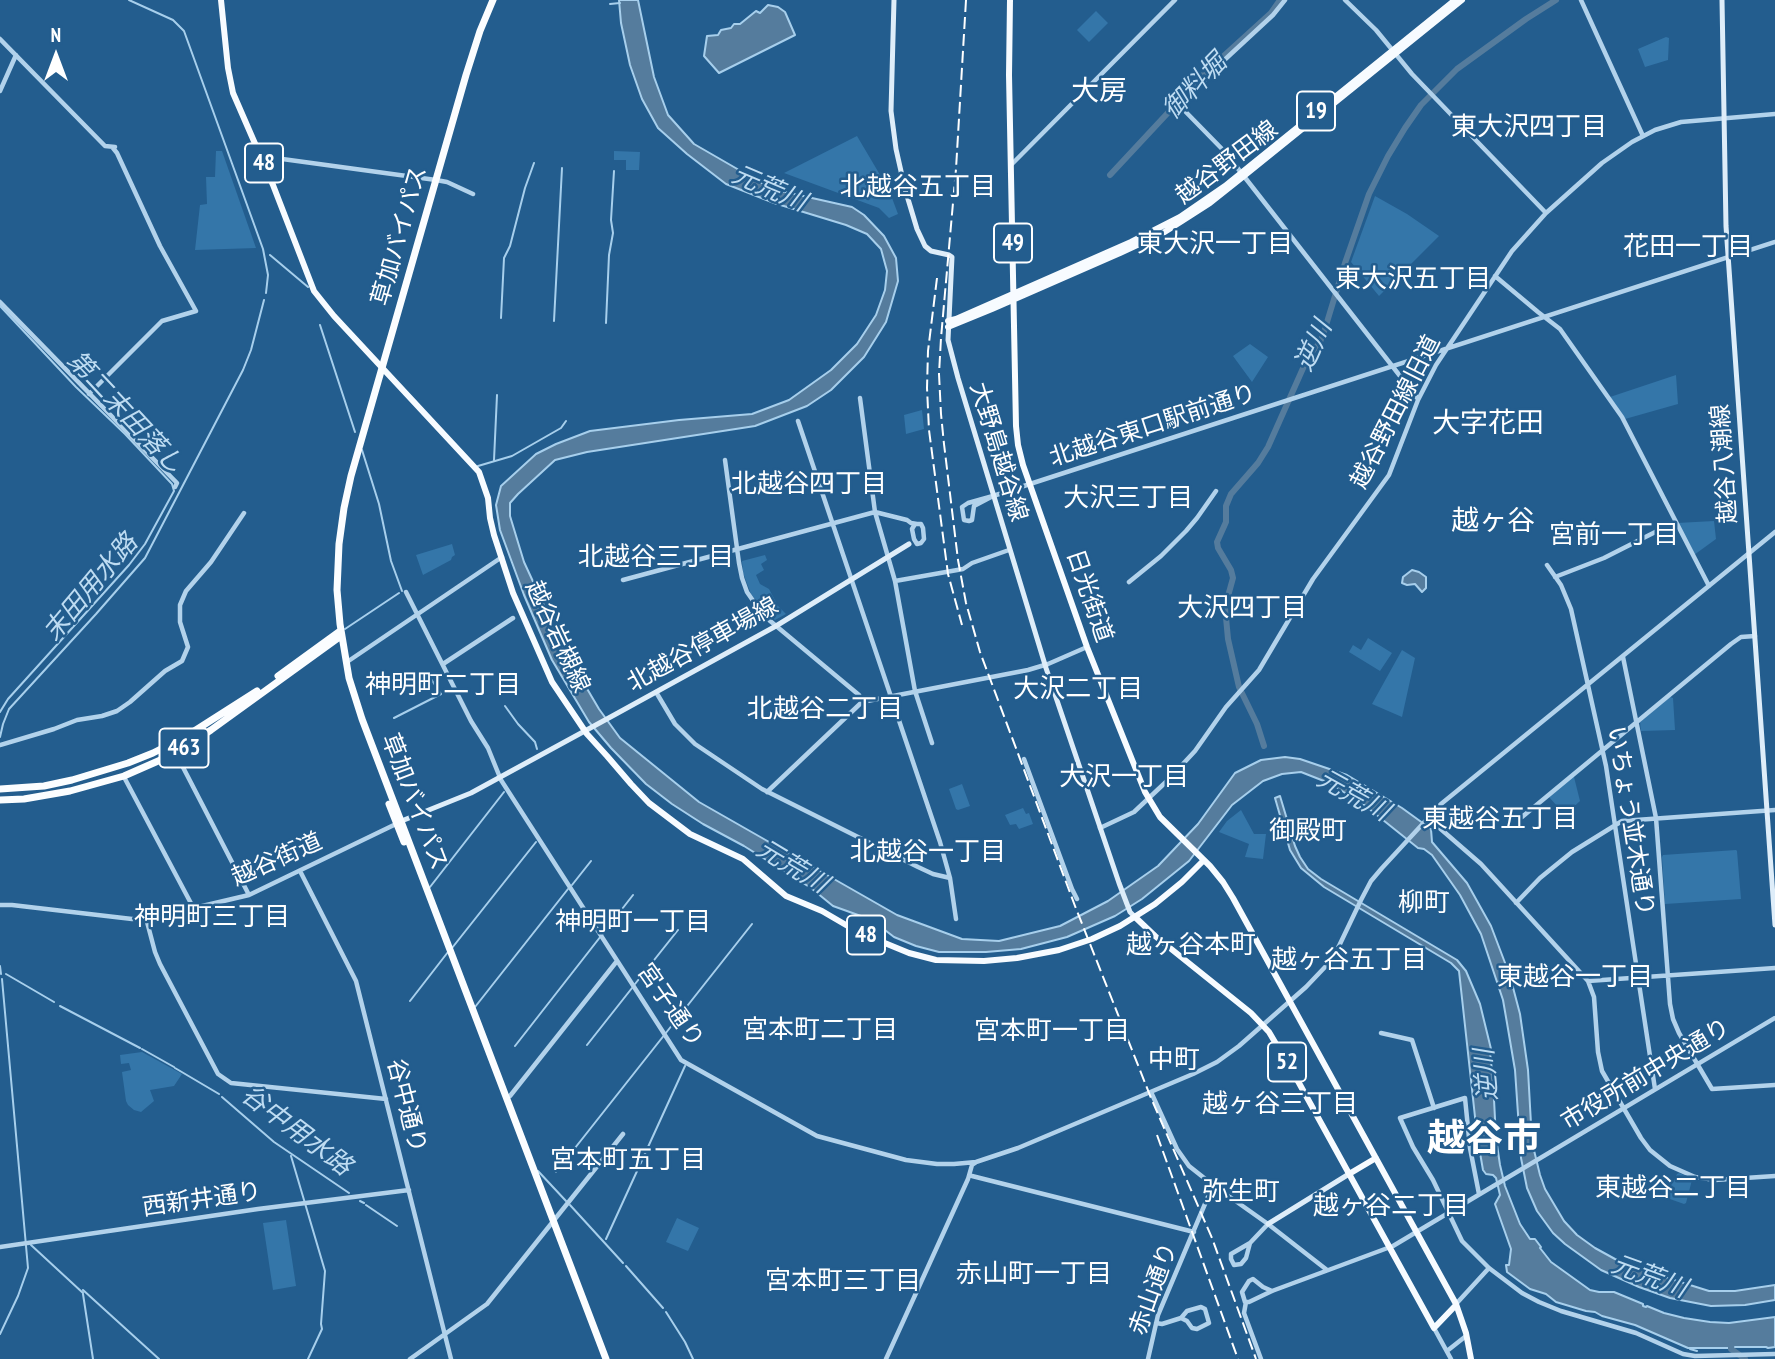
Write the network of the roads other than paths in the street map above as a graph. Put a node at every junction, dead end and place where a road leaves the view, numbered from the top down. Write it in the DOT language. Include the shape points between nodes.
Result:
graph roads {
  1 [pos="221,0"];
  2 [pos="491,0"];
  3 [pos="894,0"];
  4 [pos="1010,0"];
  5 [pos="1175,0"];
  6 [pos="1285,0"];
  7 [pos="1345,0"];
  8 [pos="1455,0"];
  9 [pos="1462,0"];
  10 [pos="1581,0"];
  11 [pos="1722,0"];
  12 [pos="0,39"];
  13 [pos="1394,53"];
  14 [pos="16,55"];
  15 [pos="0,92"];
  16 [pos="1775,114"];
  17 [pos="1723,118"];
  18 [pos="1643,136"];
  19 [pos="264,164"];
  20 [pos="1011,165"];
  21 [pos="1243,174"];
  22 [pos="434,179"];
  23 [pos="473,194"];
  24 [pos="1546,213"];
  25 [pos="1775,242"];
  26 [pos="1729,257"];
  27 [pos="1495,276"];
  28 [pos="1014,297"];
  29 [pos="0,302"];
  30 [pos="1544,317"];
  31 [pos="948,324"];
  32 [pos="1447,348"];
  33 [pos="380,365"];
  34 [pos="1393,366"];
  35 [pos="89,394"];
  36 [pos="860,398"];
  37 [pos="1418,400"];
  38 [pos="798,421"];
  39 [pos="725,460"];
  40 [pos="1030,484"];
  41 [pos="175,487"];
  42 [pos="1216,491"];
  43 [pos="993,496"];
  44 [pos="875,512"];
  45 [pos="244,513"];
  46 [pos="1675,522"];
  47 [pos="833,523"];
  48 [pos="914,525"];
  49 [pos="1775,532"];
  50 [pos="913,537"];
  51 [pos="909,544"];
  52 [pos="917,544"];
  53 [pos="737,549"];
  54 [pos="1009,550"];
  55 [pos="1749,553"];
  56 [pos="888,556"];
  57 [pos="502,557"];
  58 [pos="1547,565"];
  59 [pos="1555,577"];
  60 [pos="851,579"];
  61 [pos="623,580"];
  62 [pos="895,581"];
  63 [pos="1129,582"];
  64 [pos="1709,586"];
  65 [pos="406,592"];
  66 [pos="418,615"];
  67 [pos="513,618"];
  68 [pos="776,626"];
  69 [pos="339,635"];
  70 [pos="1755,636"];
  71 [pos="1087,647"];
  72 [pos="1623,656"];
  73 [pos="346,663"];
  74 [pos="443,664"];
  75 [pos="1045,665"];
  76 [pos="1588,684"];
  77 [pos="915,691"];
  78 [pos="656,692"];
  79 [pos="891,696"];
  80 [pos="862,702"];
  81 [pos="1636,722"];
  82 [pos="586,730"];
  83 [pos="932,743"];
  84 [pos="0,745"];
  85 [pos="174,749"];
  86 [pos="1603,749"];
  87 [pos="1024,759"];
  88 [pos="124,776"];
  89 [pos="500,778"];
  90 [pos="0,789"];
  91 [pos="768,792"];
  92 [pos="1148,799"];
  93 [pos="0,800"];
  94 [pos="1775,810"];
  95 [pos="1767,811"];
  96 [pos="1522,817"];
  97 [pos="1656,818"];
  98 [pos="1428,819"];
  99 [pos="399,822"];
  100 [pos="1616,825"];
  101 [pos="1100,828"];
  102 [pos="1202,857"];
  103 [pos="300,871"];
  104 [pos="950,878"];
  105 [pos="249,895"];
  106 [pos="1077,899"];
  107 [pos="1516,903"];
  108 [pos="0,905"];
  109 [pos="194,909"];
  110 [pos="1135,917"];
  111 [pos="146,918"];
  112 [pos="956,919"];
  113 [pos="1775,925"];
  114 [pos="617,961"];
  115 [pos="1775,968"];
  116 [pos="1668,975"];
  117 [pos="1637,978"];
  118 [pos="1588,981"];
  119 [pos="1290,1001"];
  120 [pos="1775,1018"];
  121 [pos="1263,1025"];
  122 [pos="1381,1033"];
  123 [pos="1697,1064"];
  124 [pos="1775,1085"];
  125 [pos="1655,1089"];
  126 [pos="1152,1092"];
  127 [pos="506,1098"];
  128 [pos="386,1099"];
  129 [pos="1434,1108"];
  130 [pos="1623,1108"];
  131 [pos="623,1134"];
  132 [pos="1376,1158"];
  133 [pos="976,1162"];
  134 [pos="1349,1174"];
  135 [pos="1775,1176"];
  136 [pos="970,1177"];
  137 [pos="1213,1185"];
  138 [pos="409,1190"];
  139 [pos="1479,1194"];
  140 [pos="1449,1212"];
  141 [pos="551,1223"];
  142 [pos="1268,1224"];
  143 [pos="1416,1231"];
  144 [pos="1194,1232"];
  145 [pos="1250,1243"];
  146 [pos="0,1247"];
  147 [pos="1390,1247"];
  148 [pos="1239,1249"];
  149 [pos="1247,1252"];
  150 [pos="1489,1268"];
  151 [pos="1327,1270"];
  152 [pos="1263,1287"];
  153 [pos="1272,1291"];
  154 [pos="1263,1296"];
  155 [pos="1246,1302"];
  156 [pos="1456,1305"];
  157 [pos="1181,1318"];
  158 [pos="1156,1324"];
  159 [pos="1434,1328"];
  160 [pos="445,1334"];
  161 [pos="1467,1336"];
  162 [pos="1447,1351"];
  163 [pos="1775,1354"];
  164 [pos="410,1359"];
  165 [pos="451,1359"];
  166 [pos="603,1359"];
  167 [pos="886,1359"];
  168 [pos="1149,1359"];
  169 [pos="1261,1359"];
  170 [pos="1451,1359"];
  171 [pos="1471,1359"];
  1 -- 19 [label="main road, 越谷岩槻線 / 48" via="232,86"];
  2 -- 22 [label="highway, 草加バイパス"];
  3 -- 31 [label="main road, 大野島越谷線" via="891,100 896,149 922,241 931,251 952,257"];
  4 -- 20 [label="main road, 日光街道 / 49"];
  5 -- 20 [label="street"];
  6 -- 21 [label="street" via="1180,106"];
  7 -- 13 [label="street"];
  8 -- 13 [label="main road, 越谷野田線 / 19"];
  9 -- 13 [label="main road, 越谷野田線 / 19"];
  10 -- 18 [label="street"];
  11 -- 17 [label="main road, 越谷八潮線"];
  12 -- 14 [label="street"];
  13 -- 21 [label="main road, 越谷野田線 / 19"];
  13 -- 24 [label="street"];
  14 -- 15 [label="street"];
  14 -- 35 [label="street" via="105,146 114,147 196,311 162,321"];
  16 -- 17 [label="street, 越谷野田線旧道"];
  17 -- 18 [label="street, 越谷野田線旧道" via="1681,122"];
  17 -- 26 [label="main road, 越谷八潮線"];
  18 -- 24 [label="street, 越谷野田線旧道" via="1602,163"];
  19 -- 22 [label="street" via="275,158"];
  19 -- 33 [label="main road, 越谷岩槻線 / 48" via="314,291"];
  20 -- 28 [label="main road, 日光街道 / 49"];
  21 -- 28 [label="main road, 越谷野田線 / 19" via="1210,203 1163,233"];
  21 -- 34 [label="street"];
  22 -- 23 [label="street"];
  22 -- 33 [label="highway, 草加バイパス"];
  24 -- 27 [label="street, 越谷野田線旧道"];
  25 -- 26 [label="street, 北越谷東口駅前通り"];
  26 -- 30 [label="street, 北越谷東口駅前通り"];
  26 -- 55 [label="main road, 越谷八潮線"];
  27 -- 30 [label="street"];
  27 -- 32 [label="street, 越谷野田線旧道"];
  28 -- 31 [label="main road, 越谷野田線 / 19"];
  28 -- 40 [label="main road, 日光街道 / 49" via="1017,436"];
  29 -- 35 [label="street"];
  30 -- 32 [label="street, 北越谷東口駅前通り"];
  30 -- 46 [label="street" via="1563,332 1622,417"];
  31 -- 43 [label="main road, 大野島越谷線" via="949,347"];
  32 -- 34 [label="street, 北越谷東口駅前通り"];
  32 -- 37 [label="street, 越谷野田線旧道"];
  33 -- 57 [label="main road, 越谷岩槻線 / 48" via="480,472"];
  33 -- 69 [label="highway, 草加バイパス" via="344,510 338,565"];
  34 -- 37 [label="street"];
  34 -- 40 [label="street, 北越谷東口駅前通り"];
  35 -- 41 [label="street" via="177,483"];
  36 -- 44 [label="street"];
  37 -- 92 [label="street, 越谷野田線旧道" via="1389,475 1313,578 1262,666 1190,757"];
  38 -- 47 [label="street"];
  39 -- 53 [label="street"];
  40 -- 43 [label="street, 北越谷東口駅前通り"];
  40 -- 71 [label="main road, 日光街道 / 49"];
  42 -- 63 [label="street" via="1186,531"];
  43 -- 43 [label="street, 北越谷東口駅前通り" via="974,506 972,520 963,518 963,505"];
  43 -- 54 [label="main road, 大野島越谷線"];
  44 -- 47 [label="street"];
  44 -- 48 [label="street"];
  44 -- 56 [label="street"];
  45 -- 84 [label="street" via="180,605 188,647 182,661 117,711"];
  46 -- 59 [label="street"];
  46 -- 64 [label="street"];
  47 -- 53 [label="street"];
  47 -- 60 [label="street"];
  48 -- 50 [label="street"];
  48 -- 52 [label="street" via="922,526 924,539"];
  49 -- 55 [label="street, 宮子通り"];
  50 -- 51 [label="street"];
  50 -- 52 [label="street"];
  51 -- 52 [label="street"];
  51 -- 56 [label="main road, 北越谷停車場線"];
  53 -- 61 [label="street"];
  53 -- 68 [label="street" via="747,592"];
  54 -- 62 [label="street" via="963,569"];
  54 -- 75 [label="main road, 大野島越谷線"];
  55 -- 64 [label="street, 宮子通り"];
  55 -- 70 [label="main road, 越谷八潮線"];
  56 -- 60 [label="main road, 北越谷停車場線"];
  56 -- 62 [label="street"];
  57 -- 66 [label="street"];
  57 -- 82 [label="main road, 越谷岩槻線 / 48" via="552,682"];
  58 -- 59 [label="street, いちょう並木通り"];
  59 -- 76 [label="street, いちょう並木通り" via="1572,609"];
  60 -- 68 [label="main road, 北越谷停車場線"];
  60 -- 79 [label="street"];
  62 -- 77 [label="street"];
  64 -- 72 [label="street, 宮子通り"];
  65 -- 66 [label="street, 宮子通り"];
  66 -- 73 [label="street"];
  66 -- 74 [label="street, 宮子通り"];
  67 -- 74 [label="street"];
  68 -- 78 [label="main road, 北越谷停車場線"];
  68 -- 80 [label="street"];
  69 -- 73 [label="highway, 草加バイパス"];
  69 -- 85 [label="highway, 463" via="211,730"];
  69 -- 99 [label="highway, 草加バイパス" via="354,708"];
  70 -- 81 [label="street" via="1739,638"];
  70 -- 95 [label="main road, 越谷八潮線"];
  71 -- 75 [label="street"];
  71 -- 92 [label="main road, 日光街道 / 49"];
  72 -- 76 [label="street, 宮子通り"];
  72 -- 81 [label="street"];
  73 -- 99 [label="highway, 草加バイパス"];
  74 -- 89 [label="street, 宮子通り"];
  75 -- 77 [label="street"];
  75 -- 101 [label="main road, 大野島越谷線"];
  76 -- 86 [label="street, いちょう並木通り"];
  76 -- 98 [label="street, 宮子通り"];
  77 -- 79 [label="street"];
  77 -- 83 [label="street"];
  78 -- 82 [label="main road, 北越谷停車場線"];
  78 -- 91 [label="street" via="675,724 695,744"];
  79 -- 80 [label="street"];
  79 -- 104 [label="street"];
  80 -- 91 [label="street"];
  81 -- 86 [label="street"];
  81 -- 97 [label="street"];
  82 -- 89 [label="main road, 北越谷停車場線"];
  82 -- 110 [label="main road, 越谷岩槻線 / 48" via="641,795 680,828 738,855 794,901 922,958 984,961 1059,950"];
  85 -- 88 [label="highway, 463"];
  85 -- 90 [label="highway" via="153,760 94,775 44,786"];
  85 -- 105 [label="street"];
  86 -- 96 [label="street"];
  86 -- 100 [label="street, いちょう並木通り"];
  87 -- 106 [label="street"];
  88 -- 93 [label="highway, 463" via="70,791"];
  88 -- 109 [label="street"];
  89 -- 99 [label="main road, 北越谷停車場線"];
  89 -- 114 [label="street, 宮子通り"];
  91 -- 104 [label="street" via="918,867"];
  92 -- 101 [label="street, 越谷野田線旧道" via="1134,812"];
  92 -- 102 [label="main road, 日光街道 / 49"];
  94 -- 95 [label="street"];
  95 -- 97 [label="street"];
  95 -- 113 [label="main road, 越谷八潮線"];
  97 -- 100 [label="street"];
  97 -- 116 [label="street"];
  98 -- 107 [label="street" via="1481,864"];
  98 -- 119 [label="street, 宮子通り" via="1382,868 1332,959"];
  99 -- 103 [label="street, 越谷街道"];
  99 -- 127 [label="highway, 草加バイパス"];
  99 -- 141 [label="highway, 草加バイパス"];
  100 -- 107 [label="street" via="1572,852"];
  100 -- 117 [label="street, いちょう並木通り"];
  101 -- 110 [label="main road, 大野島越谷線"];
  102 -- 110 [label="main road, 越谷岩槻線 / 48" via="1168,894"];
  102 -- 119 [label="main road, 日光街道 / 49" via="1227,886"];
  103 -- 105 [label="street, 越谷街道"];
  103 -- 128 [label="street, 谷中通り" via="355,977"];
  104 -- 112 [label="street"];
  105 -- 109 [label="street, 越谷街道"];
  107 -- 118 [label="street"];
  108 -- 111 [label="street, 越谷街道"];
  109 -- 111 [label="street, 越谷街道"];
  110 -- 121 [label="main road, 52"];
  111 -- 128 [label="street" via="160,964 218,1074 231,1083"];
  114 -- 127 [label="street"];
  114 -- 133 [label="street, 宮子通り" via="681,1060 693,1067 817,1136 914,1161"];
  115 -- 116 [label="street"];
  116 -- 117 [label="street"];
  116 -- 123 [label="street" via="1673,1020"];
  117 -- 118 [label="street"];
  117 -- 125 [label="street, いちょう並木通り"];
  118 -- 130 [label="street" via="1594,997 1600,1063"];
  119 -- 121 [label="street, 宮子通り"];
  119 -- 132 [label="main road, 日光街道 / 49"];
  120 -- 123 [label="street, 市役所前中央通り"];
  121 -- 126 [label="street, 宮子通り" via="1217,1062"];
  121 -- 134 [label="main road, 52"];
  122 -- 129 [label="street" via="1412,1040"];
  123 -- 124 [label="street" via="1712,1089"];
  123 -- 125 [label="street, 市役所前中央通り"];
  125 -- 130 [label="street, 市役所前中央通り"];
  126 -- 133 [label="street, 宮子通り"];
  126 -- 137 [label="street" via="1182,1157"];
  127 -- 141 [label="highway, 草加バイパス"];
  128 -- 138 [label="street, 谷中通り"];
  129 -- 139 [label="street" via="1465,1098"];
  129 -- 140 [label="street" via="1400,1118"];
  130 -- 135 [label="street" via="1650,1150 1682,1172 1715,1180"];
  130 -- 139 [label="street, 市役所前中央通り"];
  131 -- 141 [label="street"];
  132 -- 134 [label="main road"];
  132 -- 143 [label="main road, 日光街道 / 49"];
  133 -- 136 [label="street"];
  134 -- 142 [label="main road"];
  134 -- 147 [label="main road, 52"];
  136 -- 144 [label="street"];
  136 -- 167 [label="street"];
  137 -- 142 [label="street"];
  137 -- 144 [label="street, 赤山通り"];
  138 -- 146 [label="street, 西新井通り"];
  138 -- 160 [label="street, 谷中通り"];
  139 -- 140 [label="street, 市役所前中央通り"];
  140 -- 143 [label="street, 市役所前中央通り"];
  140 -- 150 [label="street" via="1462,1241"];
  141 -- 160 [label="street" via="487,1304"];
  141 -- 166 [label="highway, 草加バイパス"];
  142 -- 145 [label="street"];
  142 -- 151 [label="street"];
  143 -- 147 [label="street, 市役所前中央通り"];
  143 -- 156 [label="main road, 日光街道 / 49"];
  144 -- 158 [label="street, 赤山通り"];
  145 -- 148 [label="street"];
  145 -- 149 [label="street"];
  147 -- 151 [label="street, 市役所前中央通り"];
  147 -- 159 [label="main road, 52"];
  148 -- 149 [label="street"];
  148 -- 149 [label="street" via="1230,1256 1234,1265 1242,1263"];
  150 -- 156 [label="street"];
  150 -- 163 [label="street" via="1539,1302 1636,1333 1683,1354"];
  151 -- 153 [label="street, 市役所前中央通り"];
  152 -- 153 [label="street"];
  152 -- 154 [label="street"];
  152 -- 155 [label="street" via="1249,1281 1241,1292"];
  153 -- 154 [label="street, 市役所前中央通り"];
  154 -- 155 [label="street"];
  155 -- 169 [label="street" via="1244,1313"];
  156 -- 159 [label="main road"];
  156 -- 161 [label="main road, 日光街道 / 49"];
  157 -- 157 [label="street" via="1201,1307 1209,1323 1197,1329"];
  157 -- 158 [label="street"];
  158 -- 168 [label="street, 赤山通り"];
  159 -- 162 [label="street"];
  160 -- 164 [label="street"];
  160 -- 165 [label="street, 谷中通り"];
  161 -- 162 [label="street"];
  161 -- 171 [label="main road, 日光街道 / 49"];
  162 -- 170 [label="street"];
}
